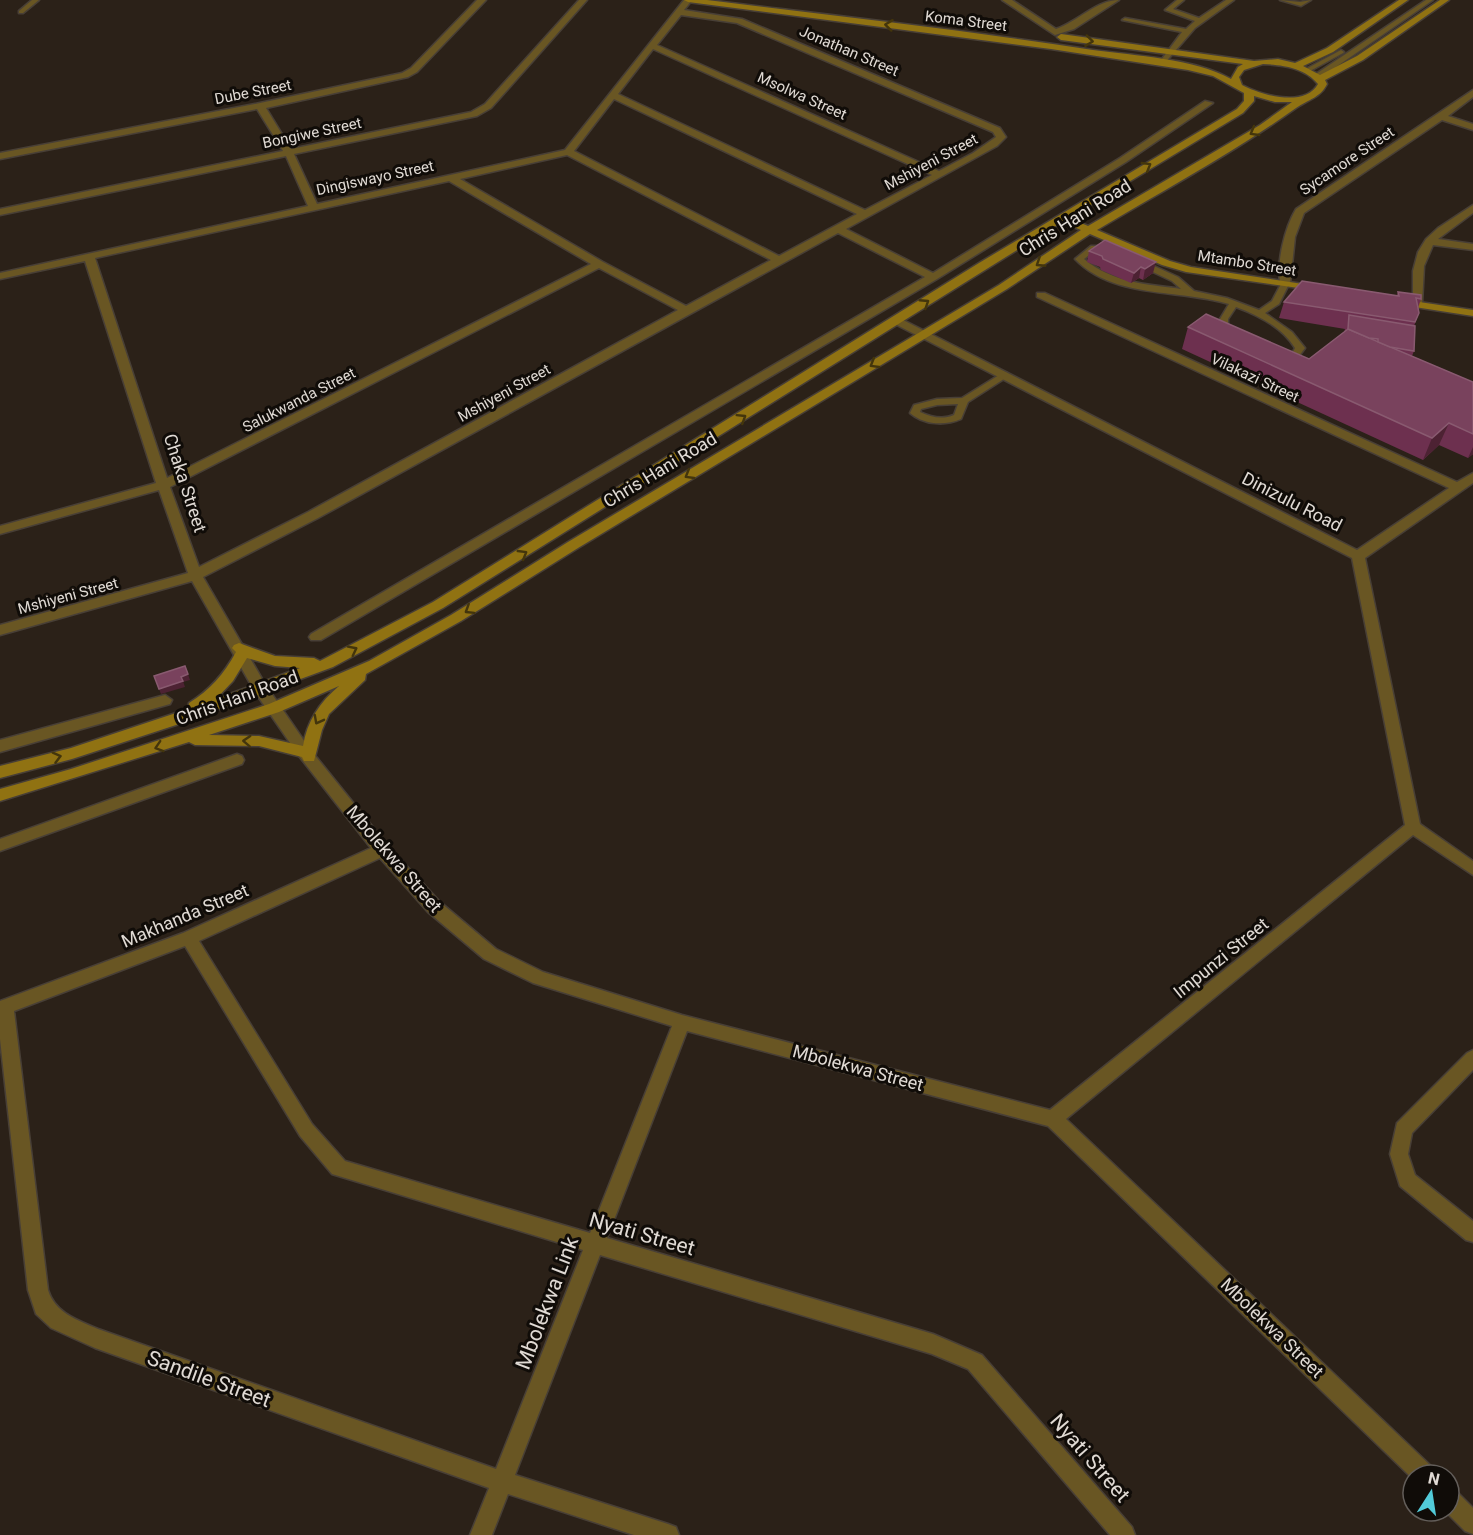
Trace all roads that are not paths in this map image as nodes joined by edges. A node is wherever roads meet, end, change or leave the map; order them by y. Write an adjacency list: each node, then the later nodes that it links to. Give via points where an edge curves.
1 (36, 0): 16 (lane)
2 (482, 0): 35 (street, Dube Street, via 405,75)
3 (583, 0): 40 (street, Bongiwe Street, via 481,111)
4 (688, 0): 17 (street); 21 (main road, Koma Street, one-way to 4)
5 (760, 0): 21 (main road, Koma Street)
6 (1006, 0): 21 (street)
7 (1115, 0): 21 (street)
8 (1181, 0): 19 (lane, via 1168,10)
9 (1232, 0): 19 (lane)
10 (1283, 0): 11 (lane, via 1301,4)
11 (1308, 0)
12 (1404, 0): 26 (main road, via 1330,50)
13 (1415, 0): 27 (lane)
14 (1430, 0): 28 (lane)
15 (1445, 0): 28 (main road)
16 (21, 12)
17 (678, 12): 22 (street); 38 (street, Jonathan Street, via 739,21 997,130)
18 (1125, 20): 20 (lane)
19 (1200, 20): 20 (lane)
20 (1185, 31): 23 (lane)
21 (1053, 38): 23 (main road, Koma Street, one-way to 23); 24 (main road, Koma Street)
22 (653, 45): 32 (street); 42 (street, Msolwa Street)
23 (1170, 51): 24 (lane); 25 (main road, Koma Street)
24 (1163, 63): 29 (main road, Koma Street, via 1216,74)
25 (1253, 63): 26 (main road, Koma Street); 29 (main road, via 1236,72)
26 (1295, 66): 27 (main road, Koma Street)
27 (1308, 70): 28 (main road, Koma Street)
28 (1320, 82): 33 (main road, Chris Hani Road, via 1318,93)
29 (1238, 84): 30 (main road, Koma Street)
30 (1249, 92): 33 (main road, via 1275,99); 48 (main road, Chris Hani Road, one-way to 30, via 1240,111 1249,101)
31 (1473, 93): 36 (street, Sycamore Street)
32 (614, 95): 39 (street); 47 (street)
33 (1303, 99): 50 (main road, Chris Hani Road, one-way to 50)
34 (1208, 104): 57 (street, Chris Hani Road)
35 (260, 106): 40 (street); 41 (street, Dube Street)
36 (1441, 117): 37 (street); 58 (street, Sycamore Street, via 1300,211 1291,229)
37 (1473, 127)
38 (1001, 137): 42 (street, Mshiyeni Street)
39 (568, 152): 43 (street, Dingiswayo Street); 54 (street)
40 (289, 153): 44 (street); 46 (street, Bongiwe Street)
41 (0, 156)
42 (939, 174): 47 (street, Mshiyeni Street)
43 (450, 177): 44 (street, Dingiswayo Street); 55 (street)
44 (314, 207): 53 (street, Dingiswayo Street)
45 (1473, 208): 51 (street)
46 (0, 212)
47 (865, 214): 49 (street, Mshiyeni Street)
48 (1061, 218): 50 (main road, Mtambo Street); 68 (main road, Chris Hani Road, one-way to 48)
49 (839, 230): 54 (street, Mshiyeni Street); 57 (street)
50 (1089, 230): 58 (main road, Mtambo Street, via 1182,268); 69 (main road, Chris Hani Road, one-way to 69)
51 (1430, 241): 52 (street); 64 (street, via 1420,262)
52 (1473, 247)
53 (89, 257): 56 (street, Dingiswayo Street); 75 (street, Chaka Street)
54 (780, 261): 65 (street, Mshiyeni Street)
55 (599, 264): 65 (street); 75 (street, Salukwanda Street)
56 (0, 276)
57 (933, 277): 81 (street, Chris Hani Road)
58 (1285, 284): 59 (main road, Mtambo Street); 66 (lane, via 1276,302)
59 (1329, 291)
60 (1191, 293): 60 (lane, via 1163,272 1106,249 1094,248 1079,259 1132,286); 63 (lane)
61 (1041, 295): 76 (street, Vilakazi Street)
62 (1384, 299): 64 (main road)
63 (1234, 303): 66 (lane); 70 (lane, via 1224,319 1224,328)
64 (1417, 304): 67 (main road)
65 (686, 310): 79 (street, Mshiyeni Street, via 313,515)
66 (1260, 313): 71 (lane, via 1291,336 1300,348 1296,354)
67 (1473, 314)
68 (897, 321): 69 (street, Dinizulu Road); 83 (main road, Chris Hani Road, one-way to 68, via 438,605)
69 (924, 334): 72 (street, Dinizulu Road); 84 (main road, Chris Hani Road, one-way to 84)
70 (1235, 338)
71 (1273, 355)
72 (1004, 375): 73 (lane); 78 (street, Dinizulu Road)
73 (964, 401)
74 (1473, 477): 76 (street)
75 (163, 485): 77 (street, Salukwanda Street); 79 (street, Chaka Street)
76 (1457, 487): 78 (street)
77 (0, 531)
78 (1358, 556): 95 (street)
79 (195, 575): 80 (street, Mshiyeni Street); 82 (street, Chaka Street)
80 (0, 630)
81 (316, 637)
82 (240, 651): 83 (main road, via 275,662); 85 (street, Chaka Street); 88 (main road, via 234,669 219,688)
83 (328, 663): 85 (main road, Chris Hani Road)
84 (374, 665): 87 (main road, Chris Hani Road); 91 (main road, one-way to 91, via 328,703 317,719)
85 (260, 688): 87 (street, Chaka Street); 88 (main road, Chris Hani Road)
86 (165, 699): 90 (street)
87 (274, 708): 89 (main road, Chris Hani Road); 91 (street, Mbolekwa Street)
88 (171, 721): 93 (main road, Chris Hani Road, one-way to 88)
89 (183, 739): 91 (main road, one-way to 89, via 259,741); 94 (main road, Chris Hani Road, one-way to 94)
90 (0, 746)
91 (307, 755): 97 (street, Mbolekwa Street)
92 (237, 760): 96 (street)
93 (0, 772)
94 (0, 795)
95 (1413, 826): 98 (street); 103 (street, Impunzi Street)
96 (0, 845)
97 (382, 850): 99 (street, Makhanda Street); 101 (street, Mbolekwa Street, via 434,907 490,954 539,978)
98 (1473, 869)
99 (189, 938): 100 (street, Makhanda Street); 105 (street, Nyati Street, via 306,1130 339,1168)
100 (2, 1007): 107 (street, Sandile Street, via 43,1307 58,1321 95,1338)
101 (682, 1022): 103 (street, Mbolekwa Street); 105 (street, Mbolekwa Link)
102 (1473, 1058): 104 (street, via 1403,1129 1399,1154 1407,1180)
103 (1053, 1119): 106 (street, Mbolekwa Street)
104 (1473, 1233)
105 (595, 1245): 107 (street, Mbolekwa Link); 112 (street, Nyati Street, via 933,1344 975,1362)
106 (1412, 1463)
107 (502, 1482): 110 (street, Mbolekwa Link); 111 (street, Sandile Street)
108 (1461, 1512): 109 (street)
109 (1473, 1523)
110 (481, 1535)
111 (668, 1535)
112 (1124, 1535)

